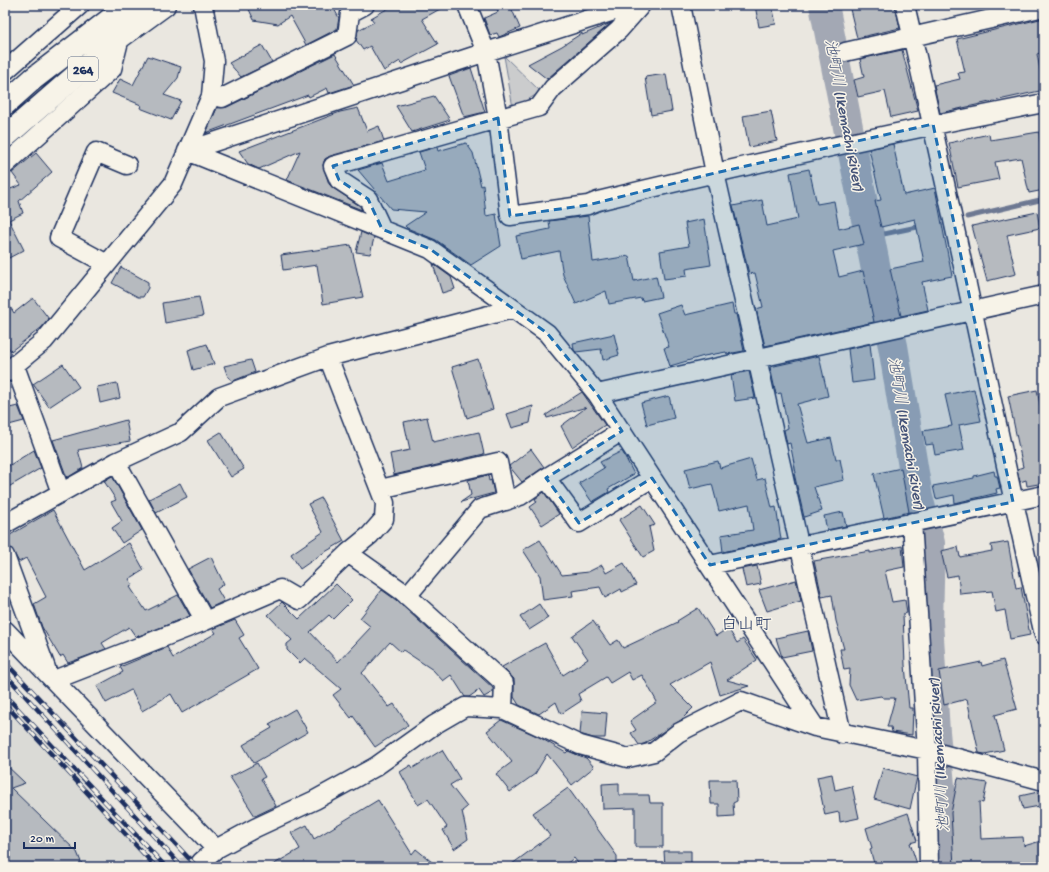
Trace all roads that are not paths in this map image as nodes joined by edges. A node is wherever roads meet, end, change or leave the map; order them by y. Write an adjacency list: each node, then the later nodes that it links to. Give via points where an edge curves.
1 (80, 5): 16 (street)
2 (129, 5): 19 (highway, 264)
3 (164, 5): 13 (highway, 264)
4 (203, 5): 17 (street, via 214,61)
5 (365, 5): 17 (street, via 350,14 347,36 222,98)
6 (467, 5): 14 (street)
7 (633, 5): 14 (street)
8 (641, 5): 20 (street, via 619,30 553,88 538,107)
9 (681, 5): 26 (street)
10 (905, 5): 12 (street)
11 (1044, 7): 12 (street)
12 (913, 37): 15 (street); 21 (street)
13 (120, 38): 22 (highway, 264); 24 (street, via 112,69)
14 (486, 52): 20 (street); 23 (street)
15 (845, 52)
16 (5, 72)
17 (211, 96): 23 (street)
18 (1044, 103): 21 (street)
19 (5, 104)
20 (498, 118): 26 (street, via 510,216 588,205); 27 (street, via 333,166 339,180 368,199)
21 (933, 124): 26 (street); 31 (street)
22 (5, 137)
23 (187, 150): 27 (street); 28 (street, via 173,184)
24 (5, 165)
25 (127, 165): 28 (street, via 96,152 59,238)
26 (715, 173): 33 (street)
27 (382, 229): 30 (street, via 430,249)
28 (107, 264): 34 (street, via 44,341)
29 (1044, 295): 31 (street)
30 (512, 309): 32 (street); 35 (street, via 547,333)
31 (973, 310): 33 (street); 44 (street)
32 (328, 357): 37 (street, via 218,397 181,432); 40 (street)
33 (756, 358): 35 (street); 47 (street)
34 (10, 369): 41 (street)
35 (597, 394): 36 (street)
36 (622, 431): 38 (street); 39 (street)
37 (116, 462): 41 (street); 52 (street)
38 (546, 478): 39 (street, via 580,523); 43 (street, via 520,496)
39 (652, 478): 50 (street)
40 (380, 489): 43 (street, via 498,462); 48 (street, via 385,503 384,519)
41 (61, 493): 46 (street)
42 (1044, 495): 44 (street)
43 (506, 501): 51 (street, via 480,510)
44 (1013, 502): 45 (street); 54 (street)
45 (912, 522): 47 (street); 59 (street)
46 (5, 524)
47 (799, 548): 50 (street); 58 (street)
48 (348, 553): 51 (street); 52 (street, via 299,600 280,590)
49 (5, 556): 55 (street)
50 (710, 565): 57 (street)
51 (407, 596): 56 (street, via 504,683)
52 (205, 621): 55 (street)
53 (5, 630): 55 (street)
54 (1044, 635)
55 (51, 677): 61 (street)
56 (503, 709): 57 (street, via 580,745 628,758 654,752 678,733 741,701); 61 (street, via 465,707 434,725 375,767)
57 (815, 727): 58 (street)
58 (842, 734): 59 (street)
59 (927, 750): 60 (street); 63 (street)
60 (1044, 781)
61 (216, 849): 62 (street)
62 (201, 862)
63 (929, 867)

